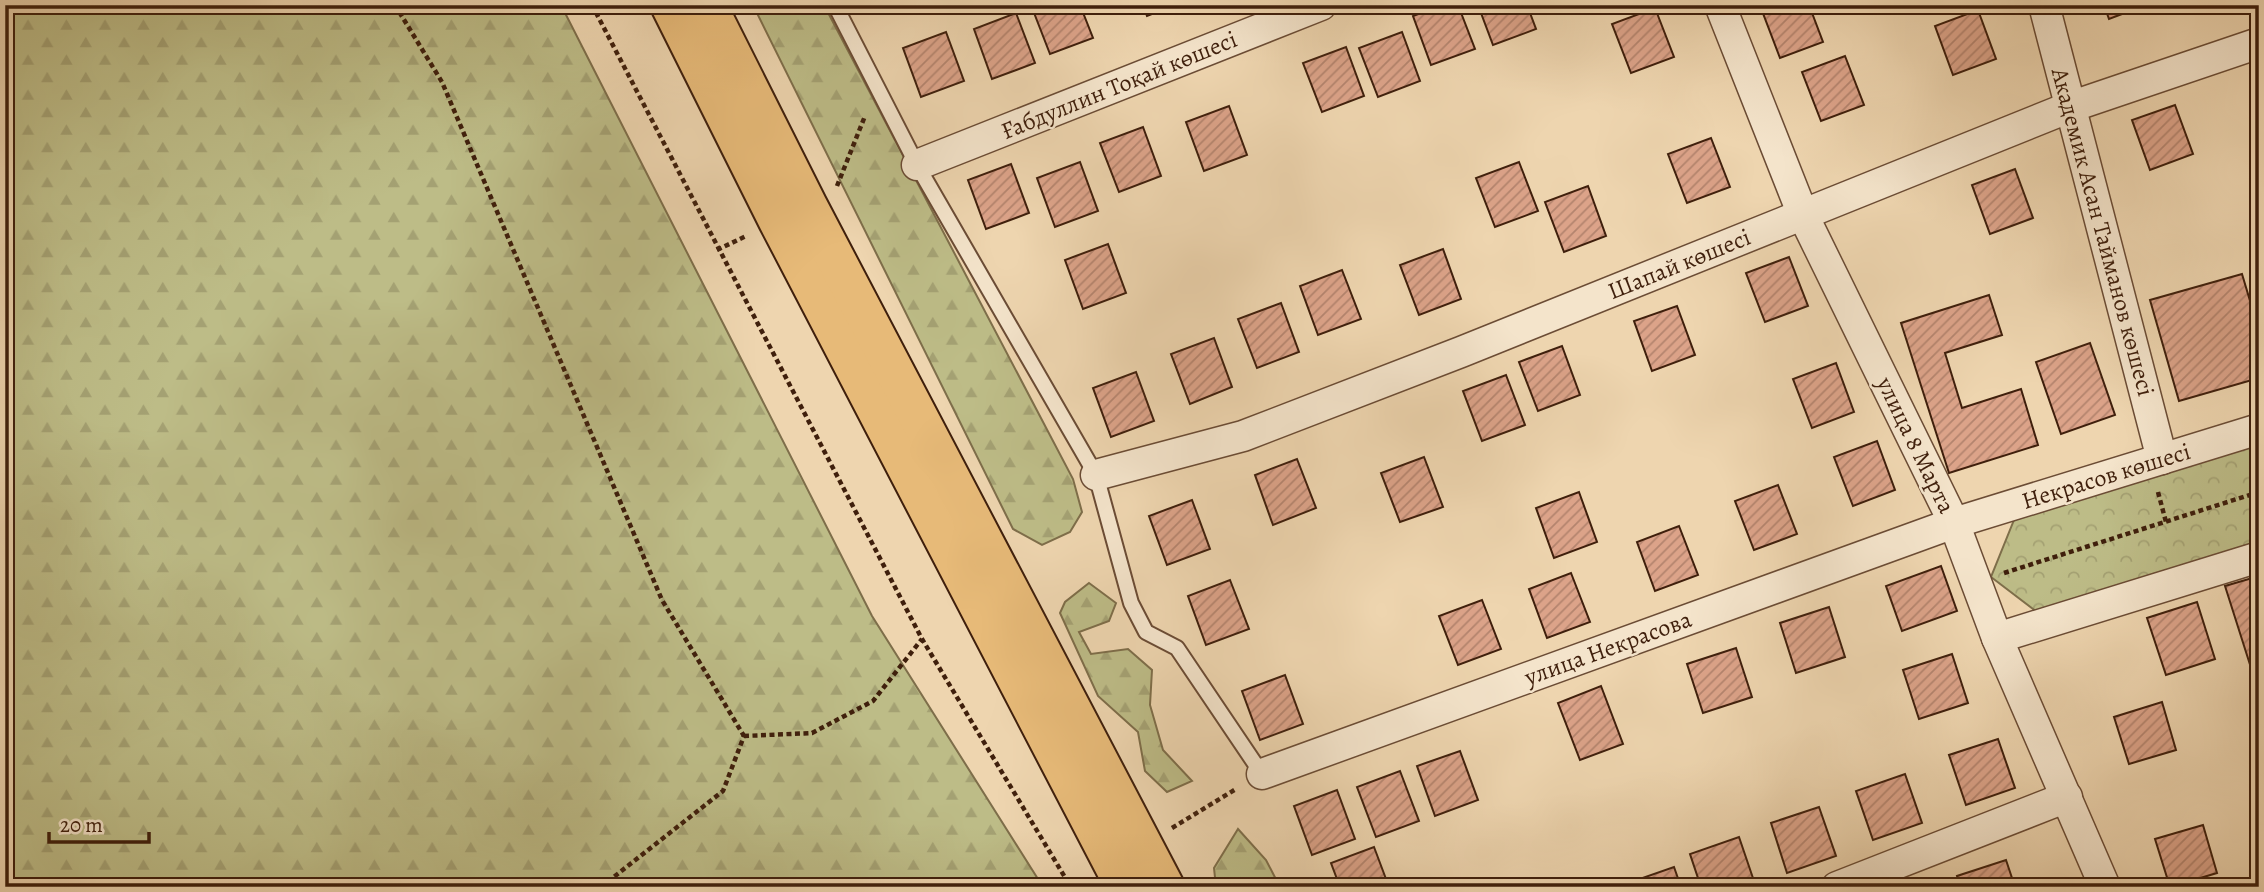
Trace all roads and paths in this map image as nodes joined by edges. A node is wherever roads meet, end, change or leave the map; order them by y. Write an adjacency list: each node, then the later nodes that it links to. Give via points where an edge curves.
1 (395, 5): 24 (path, via 442,82 662,600)
2 (592, 5): 23 (path)
3 (670, 5): 30 (main road)
4 (707, 5): 27 (main road)
5 (835, 5): 10 (lane)
6 (1321, 5): 12 (street, Ғабдуллин Тоқай көшесі)
7 (1720, 5): 14 (street, улица 8 Марта)
8 (2044, 5): 11 (street, Академик Асан Тайманов көшесі)
9 (2259, 43): 11 (street, Шапай көшесі)
10 (876, 86): 12 (lane); 13 (path)
11 (2070, 107): 14 (street, Шапай көшесі); 16 (street, Академик Асан Тайманов көшесі)
12 (917, 165): 17 (lane)
13 (834, 194)
14 (1803, 215): 17 (street, Шапай көшесі, via 1243,436); 19 (street, улица 8 Марта)
15 (2259, 429): 16 (street, Некрасов көшесі)
16 (2162, 459): 19 (street, Некрасов көшесі)
17 (1097, 475): 25 (lane, via 1131,603 1146,632 1177,648)
18 (2259, 492): 21 (path)
19 (1954, 523): 21 (street, улица 8 Марта); 25 (street, улица Некрасова)
20 (2259, 557): 22 (street)
21 (1976, 582): 22 (street, улица 8 Марта)
22 (1997, 638): 26 (street, улица 8 Марта)
23 (922, 639): 24 (path, via 873,701 813,733); 29 (path)
24 (744, 736): 28 (path, via 723,791)
25 (1262, 774): 27 (path)
26 (2067, 797): 32 (street); 33 (street, улица 8 Марта)
27 (1144, 845): 31 (main road)
28 (601, 887)
29 (1074, 887)
30 (1125, 887)
31 (1165, 887)
32 (1837, 887)
33 (2105, 887)

